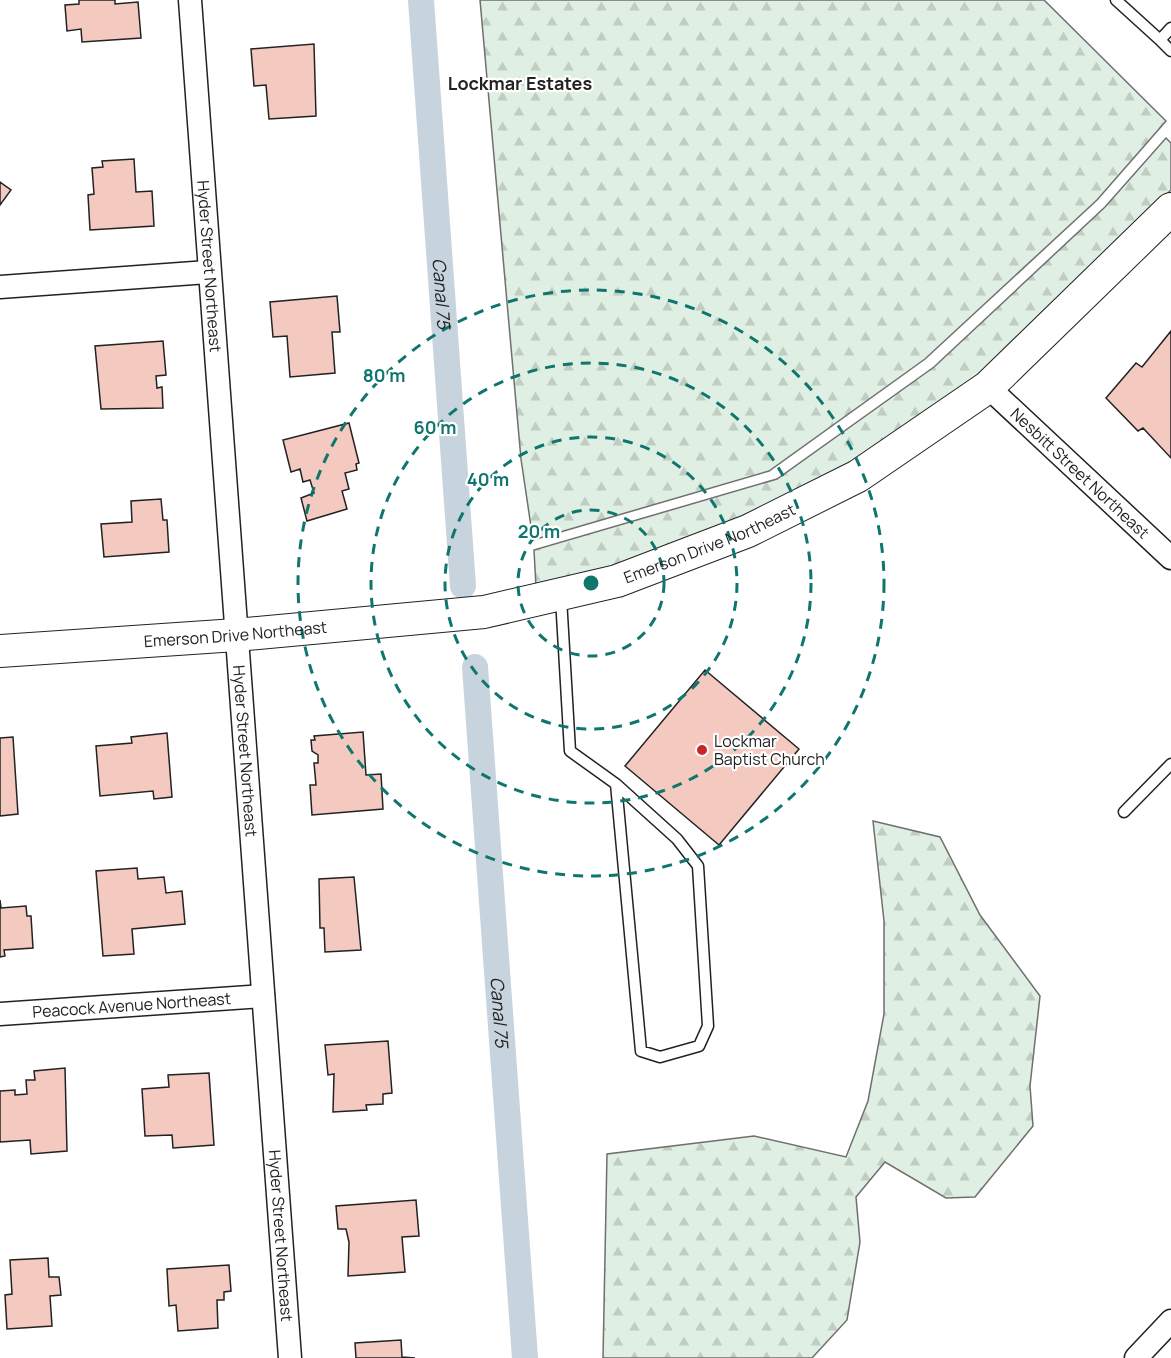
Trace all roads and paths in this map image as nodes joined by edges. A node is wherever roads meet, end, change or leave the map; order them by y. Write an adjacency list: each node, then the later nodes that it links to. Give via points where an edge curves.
1 (190, 0): 7 (street, Hyder Street Northeast)
2 (1116, 0): 4 (lane)
3 (1171, 28): 4 (lane)
4 (1160, 40): 5 (lane)
5 (1171, 51)
6 (1171, 209): 9 (street, Emerson Drive Northeast)
7 (208, 272): 8 (street); 12 (street, Hyder Street Northeast)
8 (0, 287)
9 (988, 387): 10 (street, Nesbitt Street Northeast); 11 (street, Emerson Drive Northeast, via 858,476 748,531 617,581)
10 (1171, 558)
11 (560, 594): 12 (street, Emerson Drive Northeast, via 484,612); 15 (lane, via 570,751)
12 (236, 635): 13 (street, Emerson Drive Northeast); 17 (street, Hyder Street Northeast)
13 (0, 651)
14 (1171, 764): 16 (lane)
15 (616, 784): 15 (lane, via 641,1051 660,1057 699,1046 708,1026 698,866 677,839)
16 (1124, 812)
17 (263, 996): 18 (street, Peacock Avenue Northeast); 20 (street, Hyder Street Northeast)
18 (0, 1014)
19 (1171, 1321): 21 (street)
20 (290, 1358)
21 (1136, 1358)

